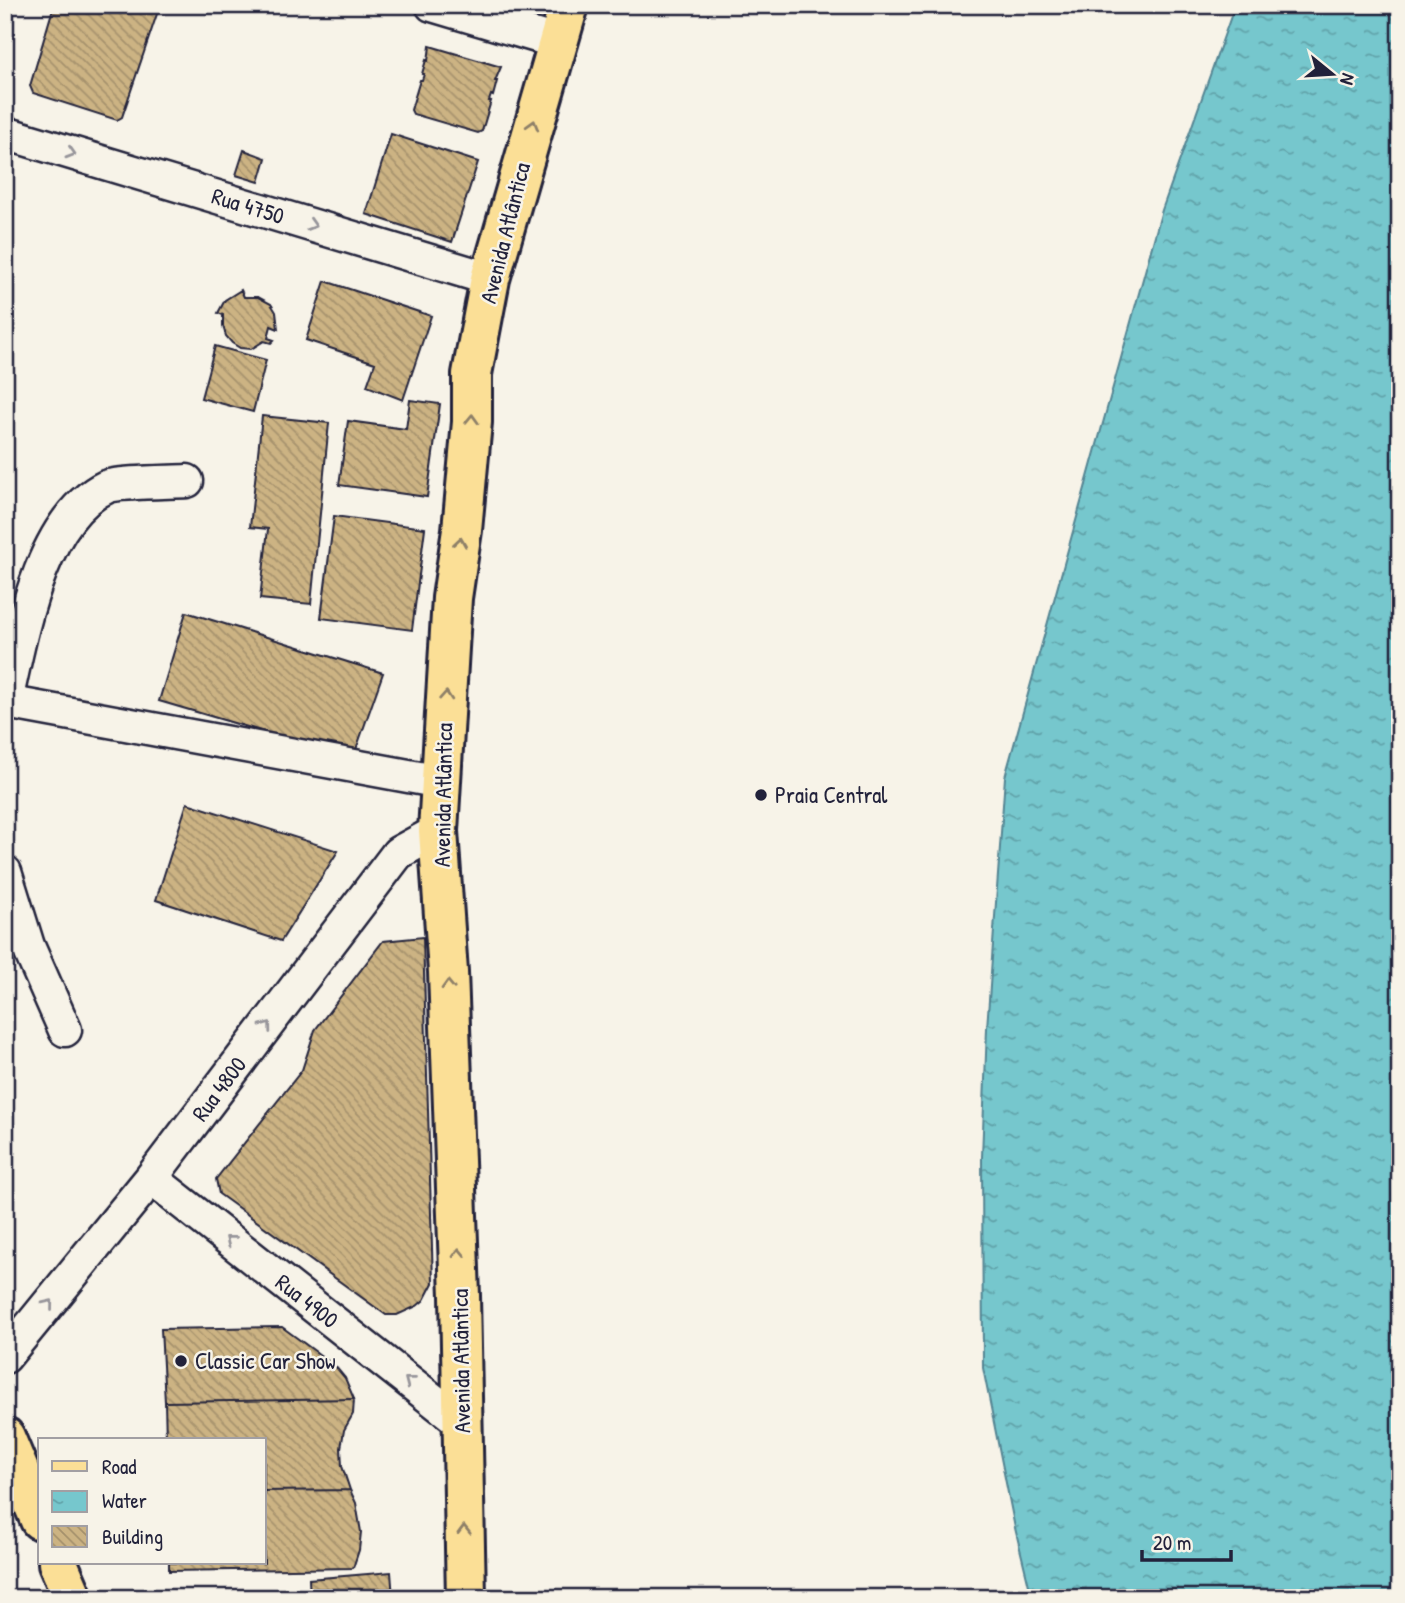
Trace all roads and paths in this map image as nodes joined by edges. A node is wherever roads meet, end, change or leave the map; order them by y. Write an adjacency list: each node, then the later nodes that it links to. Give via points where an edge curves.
1 (432, 5): 3 (street)
2 (569, 5): 3 (main road, Avenida Atlântica)
3 (557, 43): 5 (main road, Avenida Atlântica, one-way to 3)
4 (5, 133): 5 (street, Rua 4750, one-way to 5)
5 (490, 279): 8 (main road, Avenida Atlântica, one-way to 5, via 452,598 472,422 472,374)
6 (187, 481): 7 (street, via 107,486 71,513 45,559 29,605)
7 (6, 704): 8 (street)
8 (441, 782): 9 (main road, Avenida Atlântica)
9 (438, 831): 12 (street, Rua 4800, one-way to 9, via 398,853); 14 (main road, Avenida Atlântica, one-way to 9, via 448,972)
10 (5, 872): 11 (street, via 29,946)
11 (65, 1030)
12 (151, 1178): 13 (street, Rua 4800, one-way to 12); 14 (street, Rua 4900, one-way to 12)
13 (5, 1357)
14 (462, 1423): 19 (main road, Avenida Atlântica, one-way to 14)
15 (5, 1437): 16 (main road)
16 (38, 1515)
17 (58, 1564): 18 (main road)
18 (73, 1598)
19 (466, 1598)

